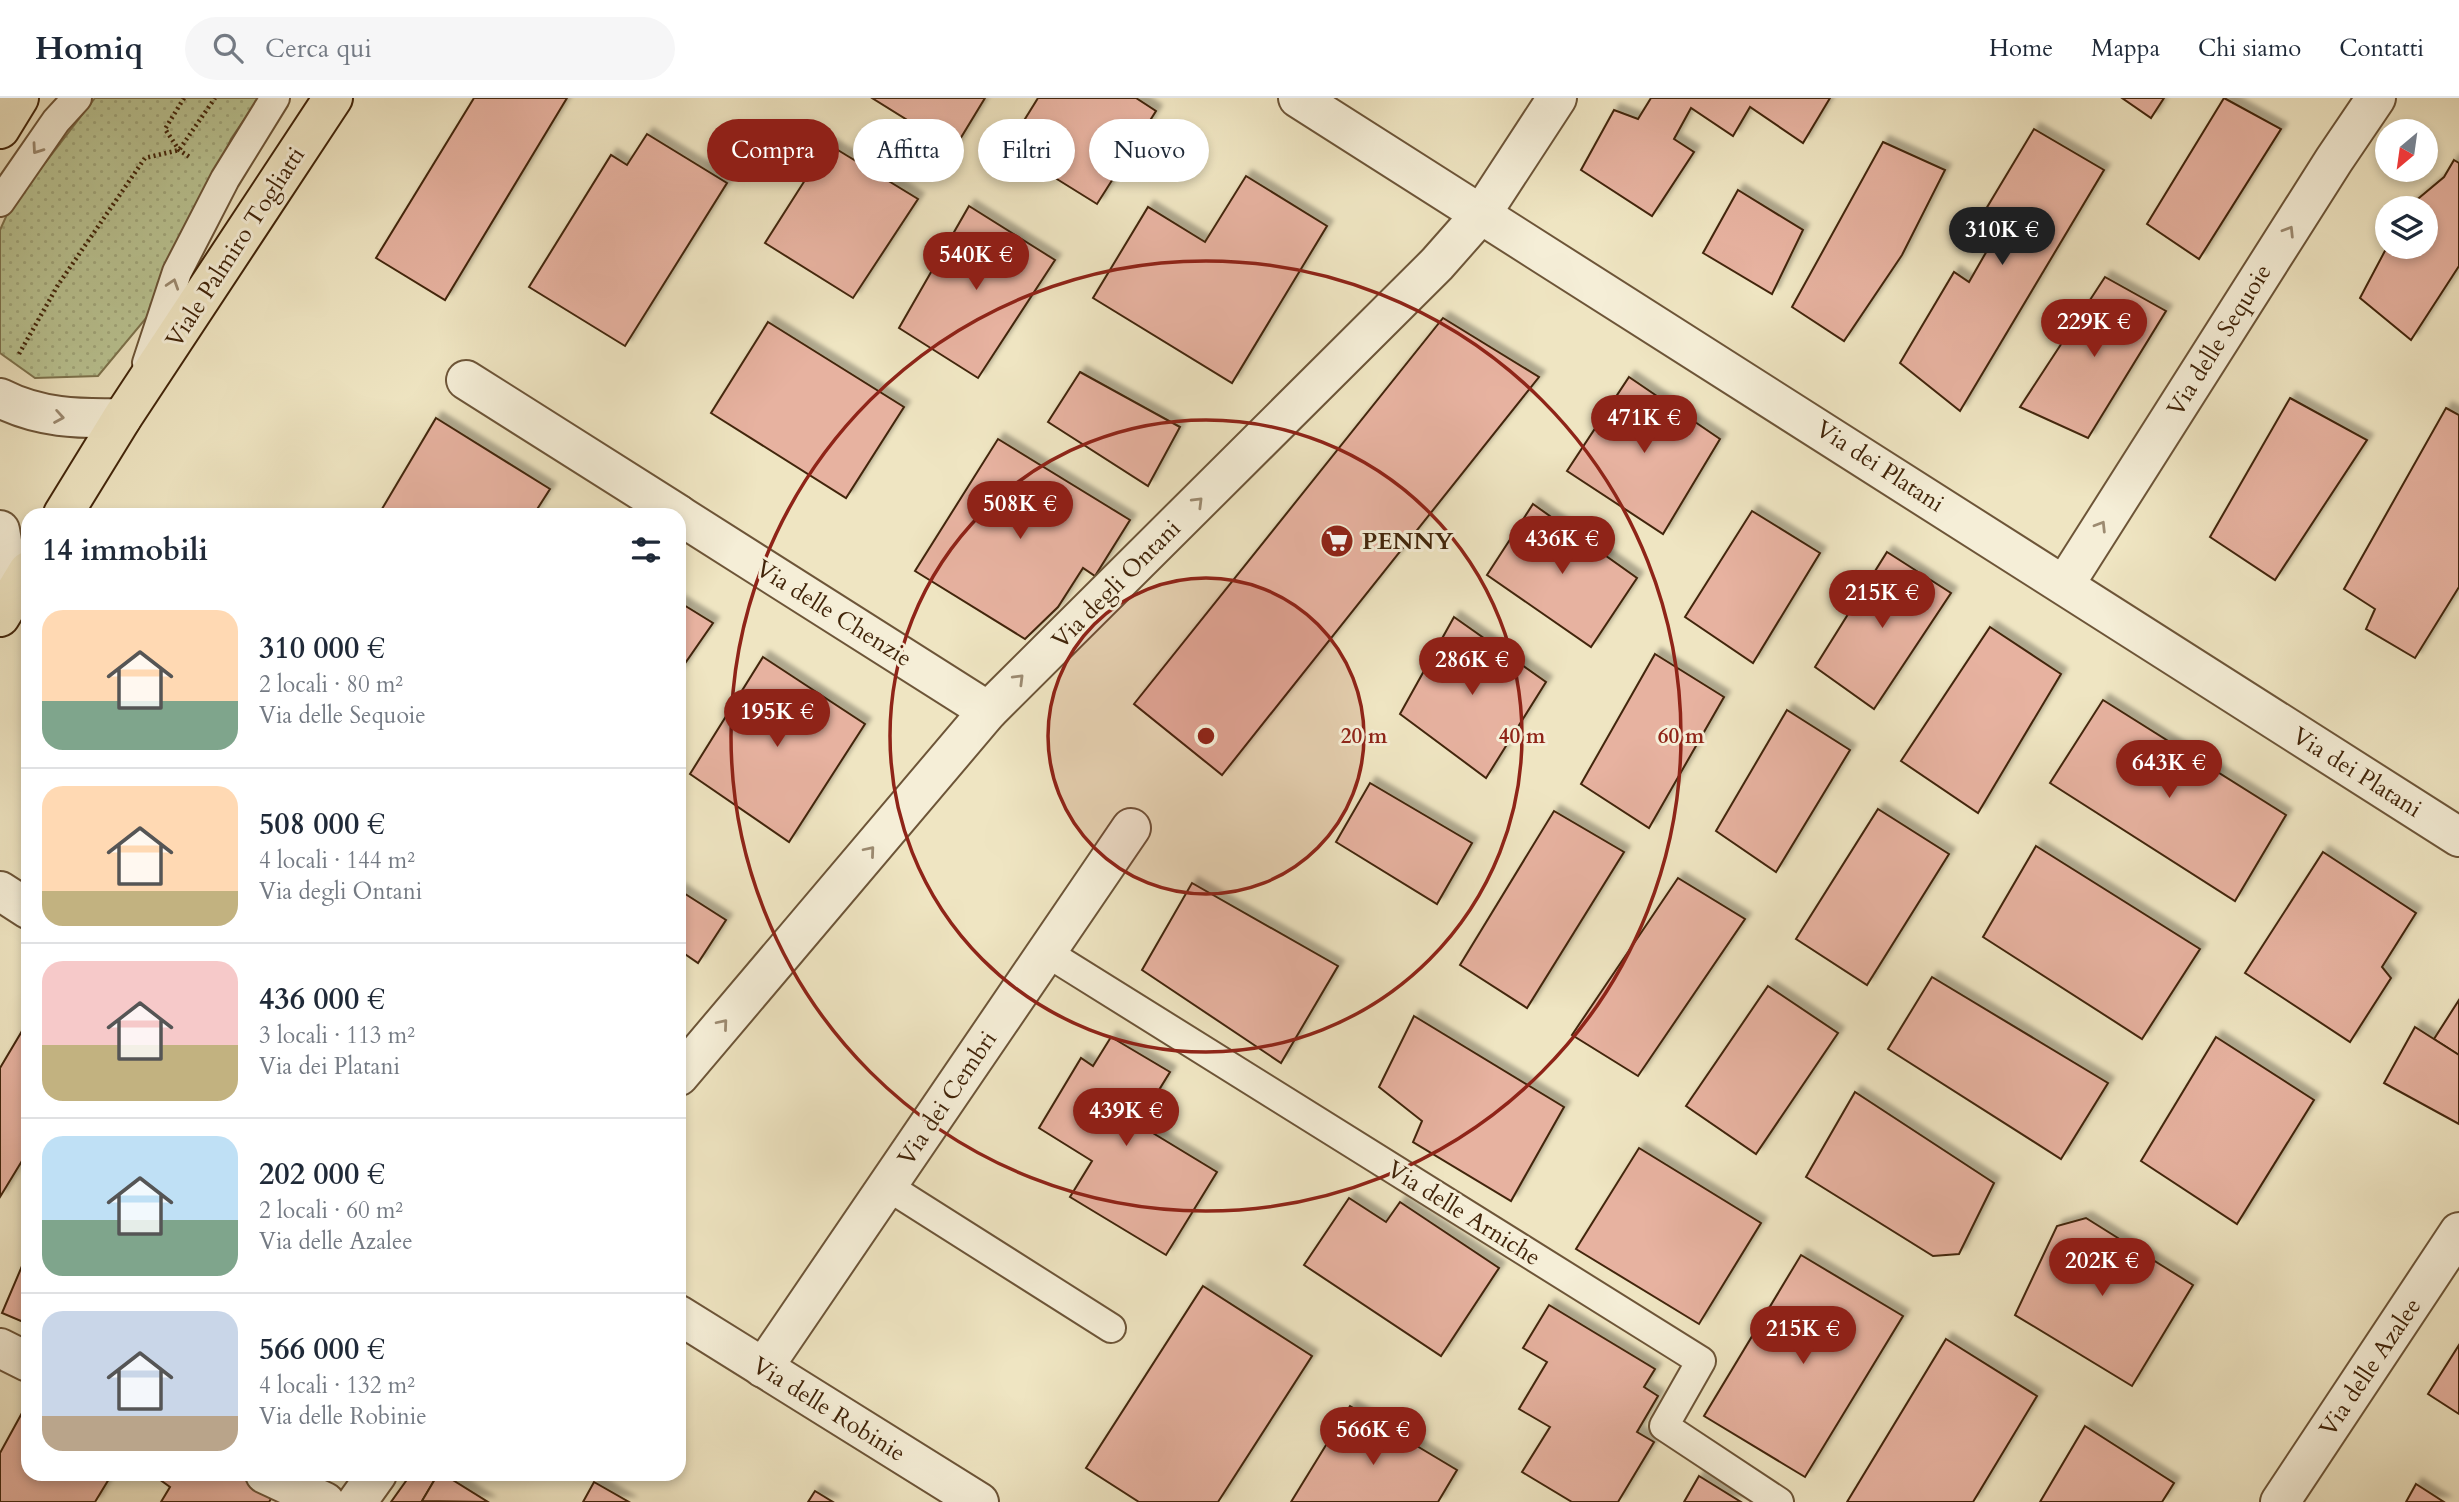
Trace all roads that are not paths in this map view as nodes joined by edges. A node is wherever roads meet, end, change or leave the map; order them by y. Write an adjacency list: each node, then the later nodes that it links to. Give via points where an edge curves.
1 (19, 98): 8 (main road)
2 (77, 98): 9 (lane, one-way to 9)
3 (275, 98): 13 (lane, Viale Palmiro Togliatti, one-way to 3, via 177,272 225,179)
4 (333, 98): 13 (main road, Viale Palmiro Togliatti)
5 (1298, 98): 10 (street, Via dei Platani)
6 (1558, 98): 10 (street, Via degli Ontani)
7 (2376, 98): 18 (street, Via delle Sequoie, one-way to 7)
8 (0, 129)
9 (0, 202)
10 (1482, 213): 18 (street, Via dei Platani); 20 (street, Via degli Ontani, one-way to 10, via 1427,274)
11 (7, 380): 13 (street, one-way to 13, via 20,408 66,419)
12 (466, 380): 15 (street, Via delle Chenzie)
13 (129, 407): 14 (main road, Viale Palmiro Togliatti)
14 (67, 508)
15 (668, 508)
16 (686, 519): 20 (street, Via delle Chenzie)
17 (0, 530): 19 (street)
18 (2065, 584): 22 (street, Via dei Platani)
19 (13, 595)
20 (988, 710): 26 (street, Via degli Ontani, one-way to 20)
21 (1131, 828): 25 (street, Via dei Cembri)
22 (2459, 837)
23 (0, 891): 24 (street)
24 (21, 904)
25 (1046, 952): 27 (street, Via dei Cembri); 39 (lane, Via delle Arniche, via 1701,1361 1664,1426)
26 (686, 1068)
27 (887, 1186): 30 (lane); 33 (street, Via dei Cembri)
28 (2459, 1232): 40 (street, Via delle Azalee)
29 (686, 1319): 33 (street, Via delle Robinie)
30 (1111, 1328)
31 (0, 1348): 32 (street)
32 (21, 1358)
33 (763, 1368): 38 (street, Via delle Robinie)
34 (280, 1481): 36 (street)
35 (372, 1481): 37 (street)
36 (325, 1502)
37 (357, 1502)
38 (979, 1502)
39 (1779, 1502)
40 (2280, 1502)

